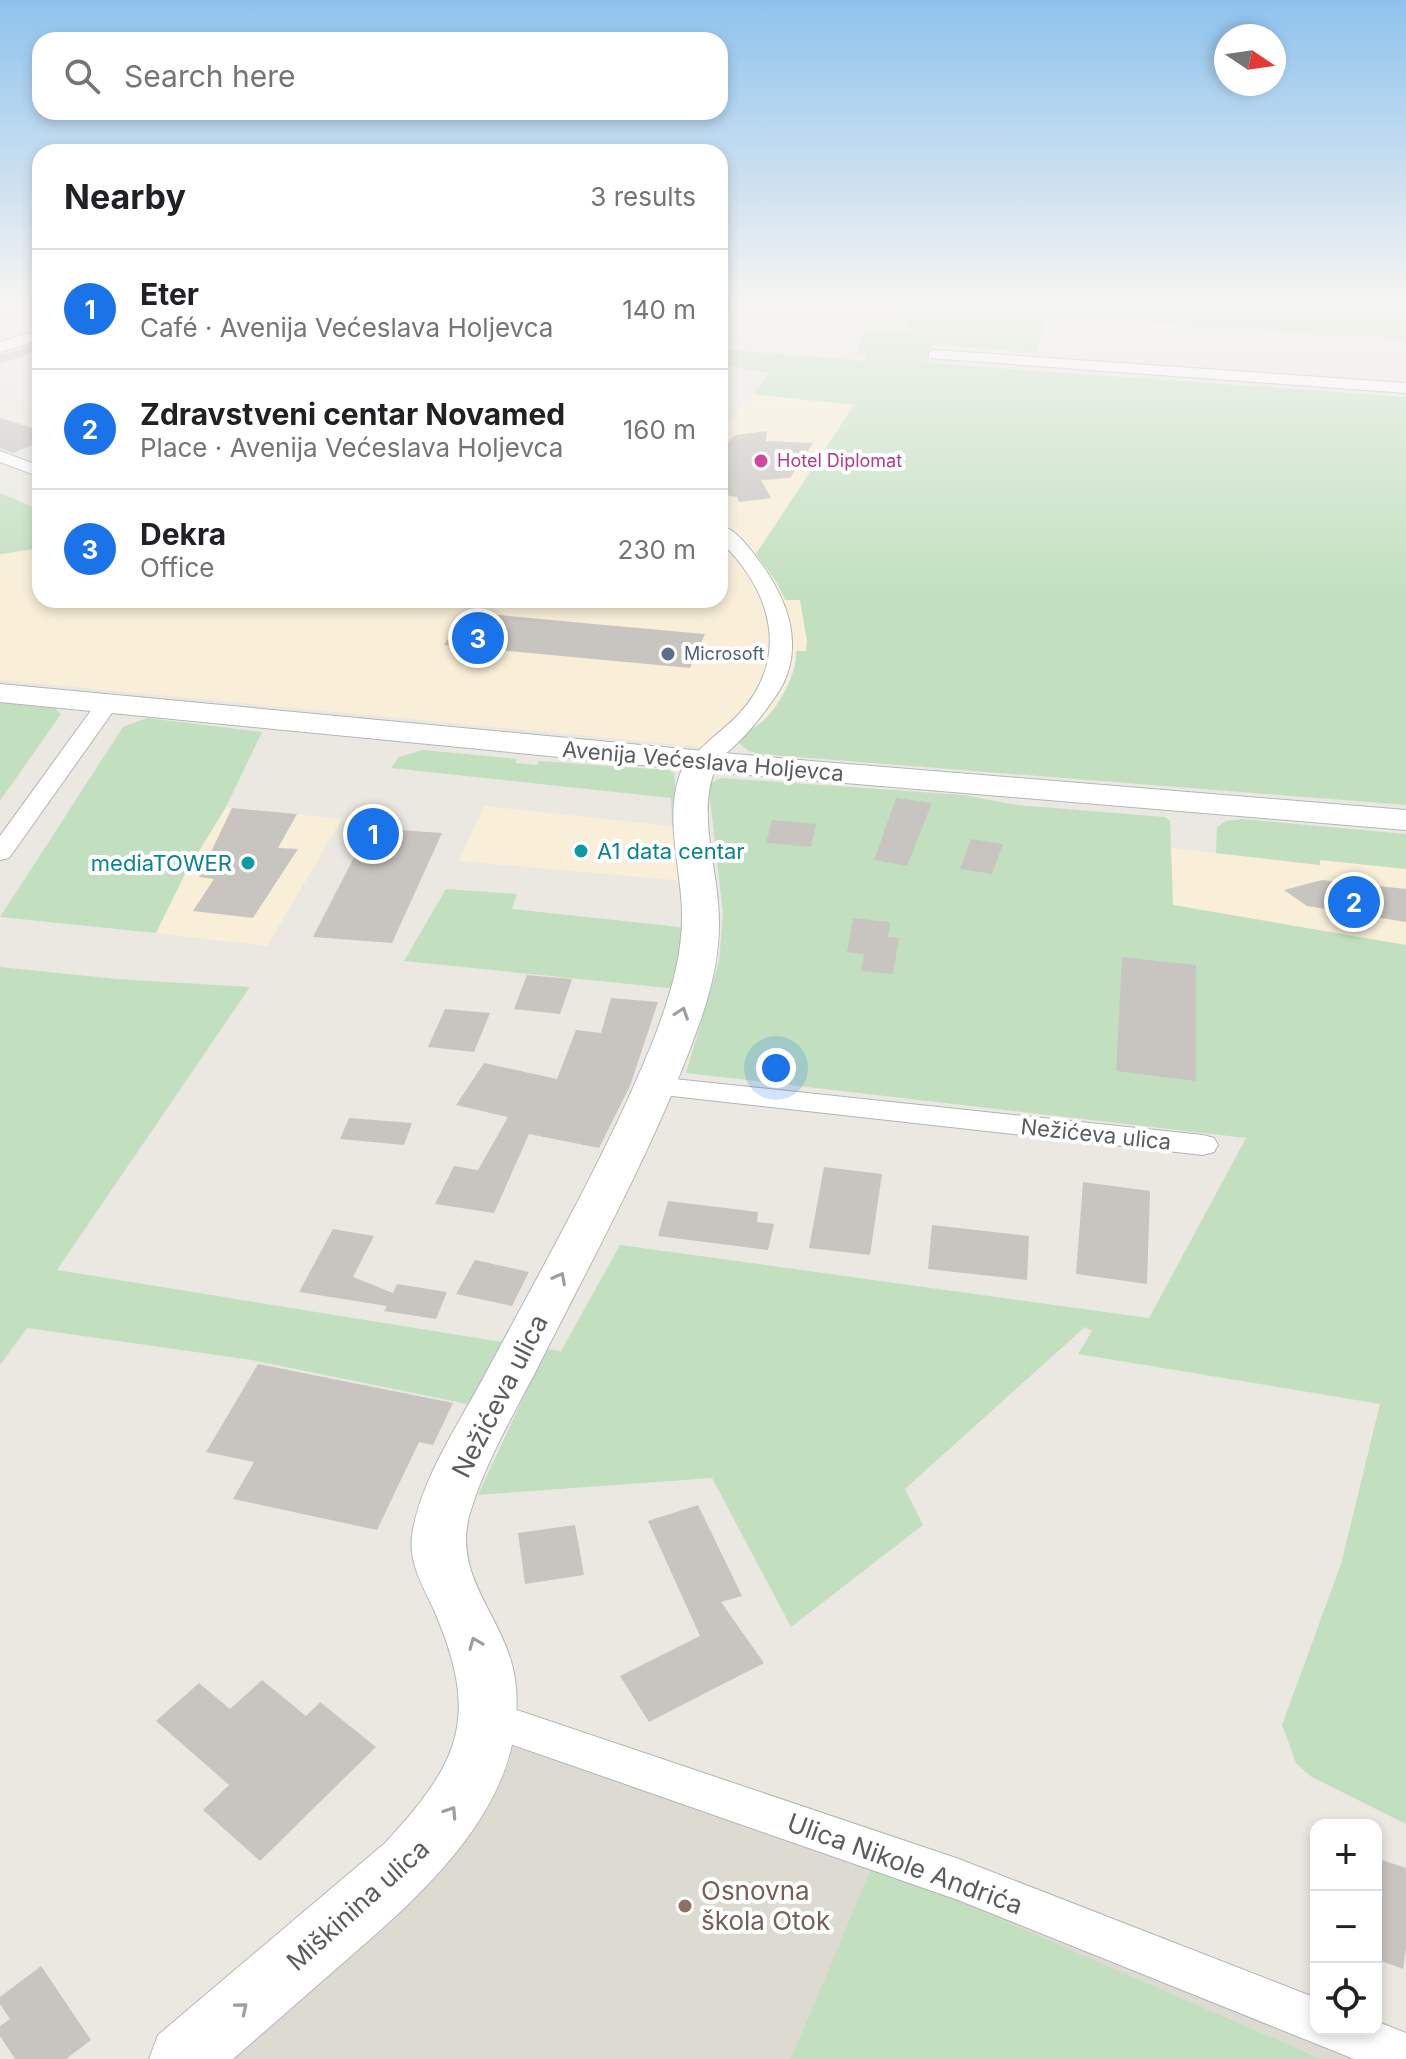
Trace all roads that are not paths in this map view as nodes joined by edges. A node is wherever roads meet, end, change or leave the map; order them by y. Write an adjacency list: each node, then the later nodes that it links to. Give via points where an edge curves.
1 (0, 456): 2 (street)
2 (32, 469)
3 (728, 540): 6 (street, via 763,577 772,598 781,645 779,667 753,709)
4 (0, 693): 5 (street, Avenija Većeslava Holjevca)
5 (108, 703): 6 (street, Avenija Većeslava Holjevca); 8 (street)
6 (702, 761): 7 (street, Avenija Većeslava Holjevca); 9 (street, Nežićeva ulica, one-way to 6, via 690,991 700,937 690,808)
7 (1406, 820)
8 (0, 853)
9 (655, 1086): 10 (street, Nežićeva ulica); 11 (street, Nežićeva ulica, one-way to 9, via 479,1650 440,1563 446,1506)
10 (1203, 1145)
11 (490, 1719): 12 (street, Ulica Nikole Andrića, via 959,1880); 15 (street, Miškinina ulica, one-way to 11, via 383,1888 431,1840 483,1750)
12 (1310, 2019)
13 (1352, 2035): 14 (street)
14 (1406, 2056)
15 (182, 2059)

